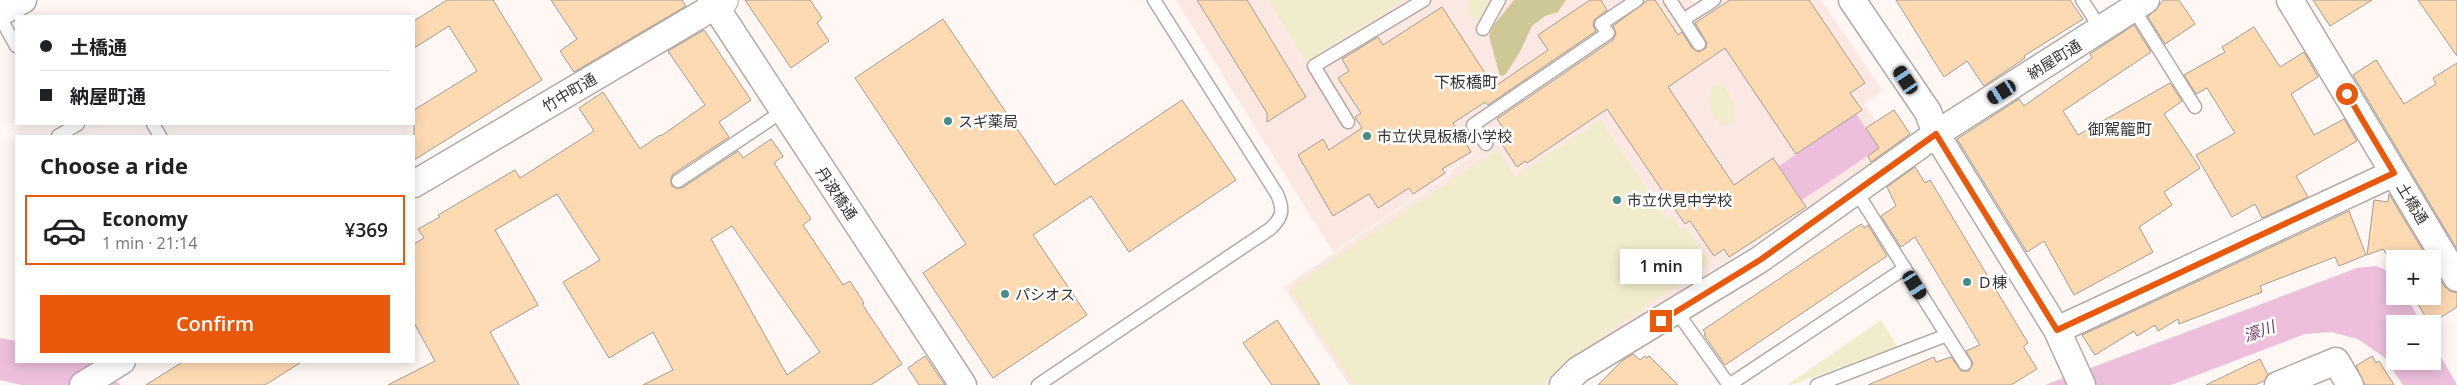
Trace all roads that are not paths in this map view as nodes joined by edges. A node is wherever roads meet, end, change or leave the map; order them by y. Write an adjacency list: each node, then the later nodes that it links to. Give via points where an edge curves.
1 (1154, 0): 39 (lane, via 1277,194 1283,207 1281,218 1270,229)
2 (1424, 0): 20 (lane, via 1314,66)
3 (1499, 0): 14 (lane)
4 (1637, 0): 24 (lane, via 1602,24 1608,33 1472,125)
5 (1670, 0): 13 (lane)
6 (1714, 0): 13 (lane)
7 (1852, 0): 23 (street, via 1928,112)
8 (2082, 0): 15 (lane)
9 (2290, 0): 25 (street, 土橋通)
10 (717, 2): 19 (street, 丹波橋通); 27 (street, 竹中町通)
11 (2140, 4): 15 (street, 納屋町通); 18 (lane)
12 (0, 17): 16 (lane)
13 (1683, 20): 17 (lane)
14 (1483, 29)
15 (2101, 29): 23 (street, 納屋町通)
16 (15, 44)
17 (1699, 44)
18 (2195, 107)
19 (783, 111): 26 (lane); 38 (street, 丹波橋通)
20 (1348, 122)
21 (76, 125): 22 (lane)
22 (62, 132)
23 (1936, 134): 28 (street, 納屋町通); 32 (street)
24 (1486, 144)
25 (2394, 173): 30 (street, 土橋通); 32 (street)
26 (678, 181)
27 (415, 183)
28 (1856, 191): 29 (lane); 31 (street, 納屋町通, via 1760,260)
29 (1905, 268): 33 (lane); 40 (lane)
30 (2457, 278)
31 (1677, 312): 36 (street, 納屋町通, via 1578,370); 40 (lane)
32 (2057, 330): 42 (street)
33 (1947, 335): 35 (lane); 41 (lane)
34 (111, 364): 37 (street)
35 (1964, 364)
36 (1572, 382)
37 (84, 385)
38 (963, 385)
39 (1038, 385)
40 (1729, 385)
41 (1817, 385)
42 (2082, 385)
43 (2278, 385): 44 (street, via 2336,361)
44 (2350, 385)

